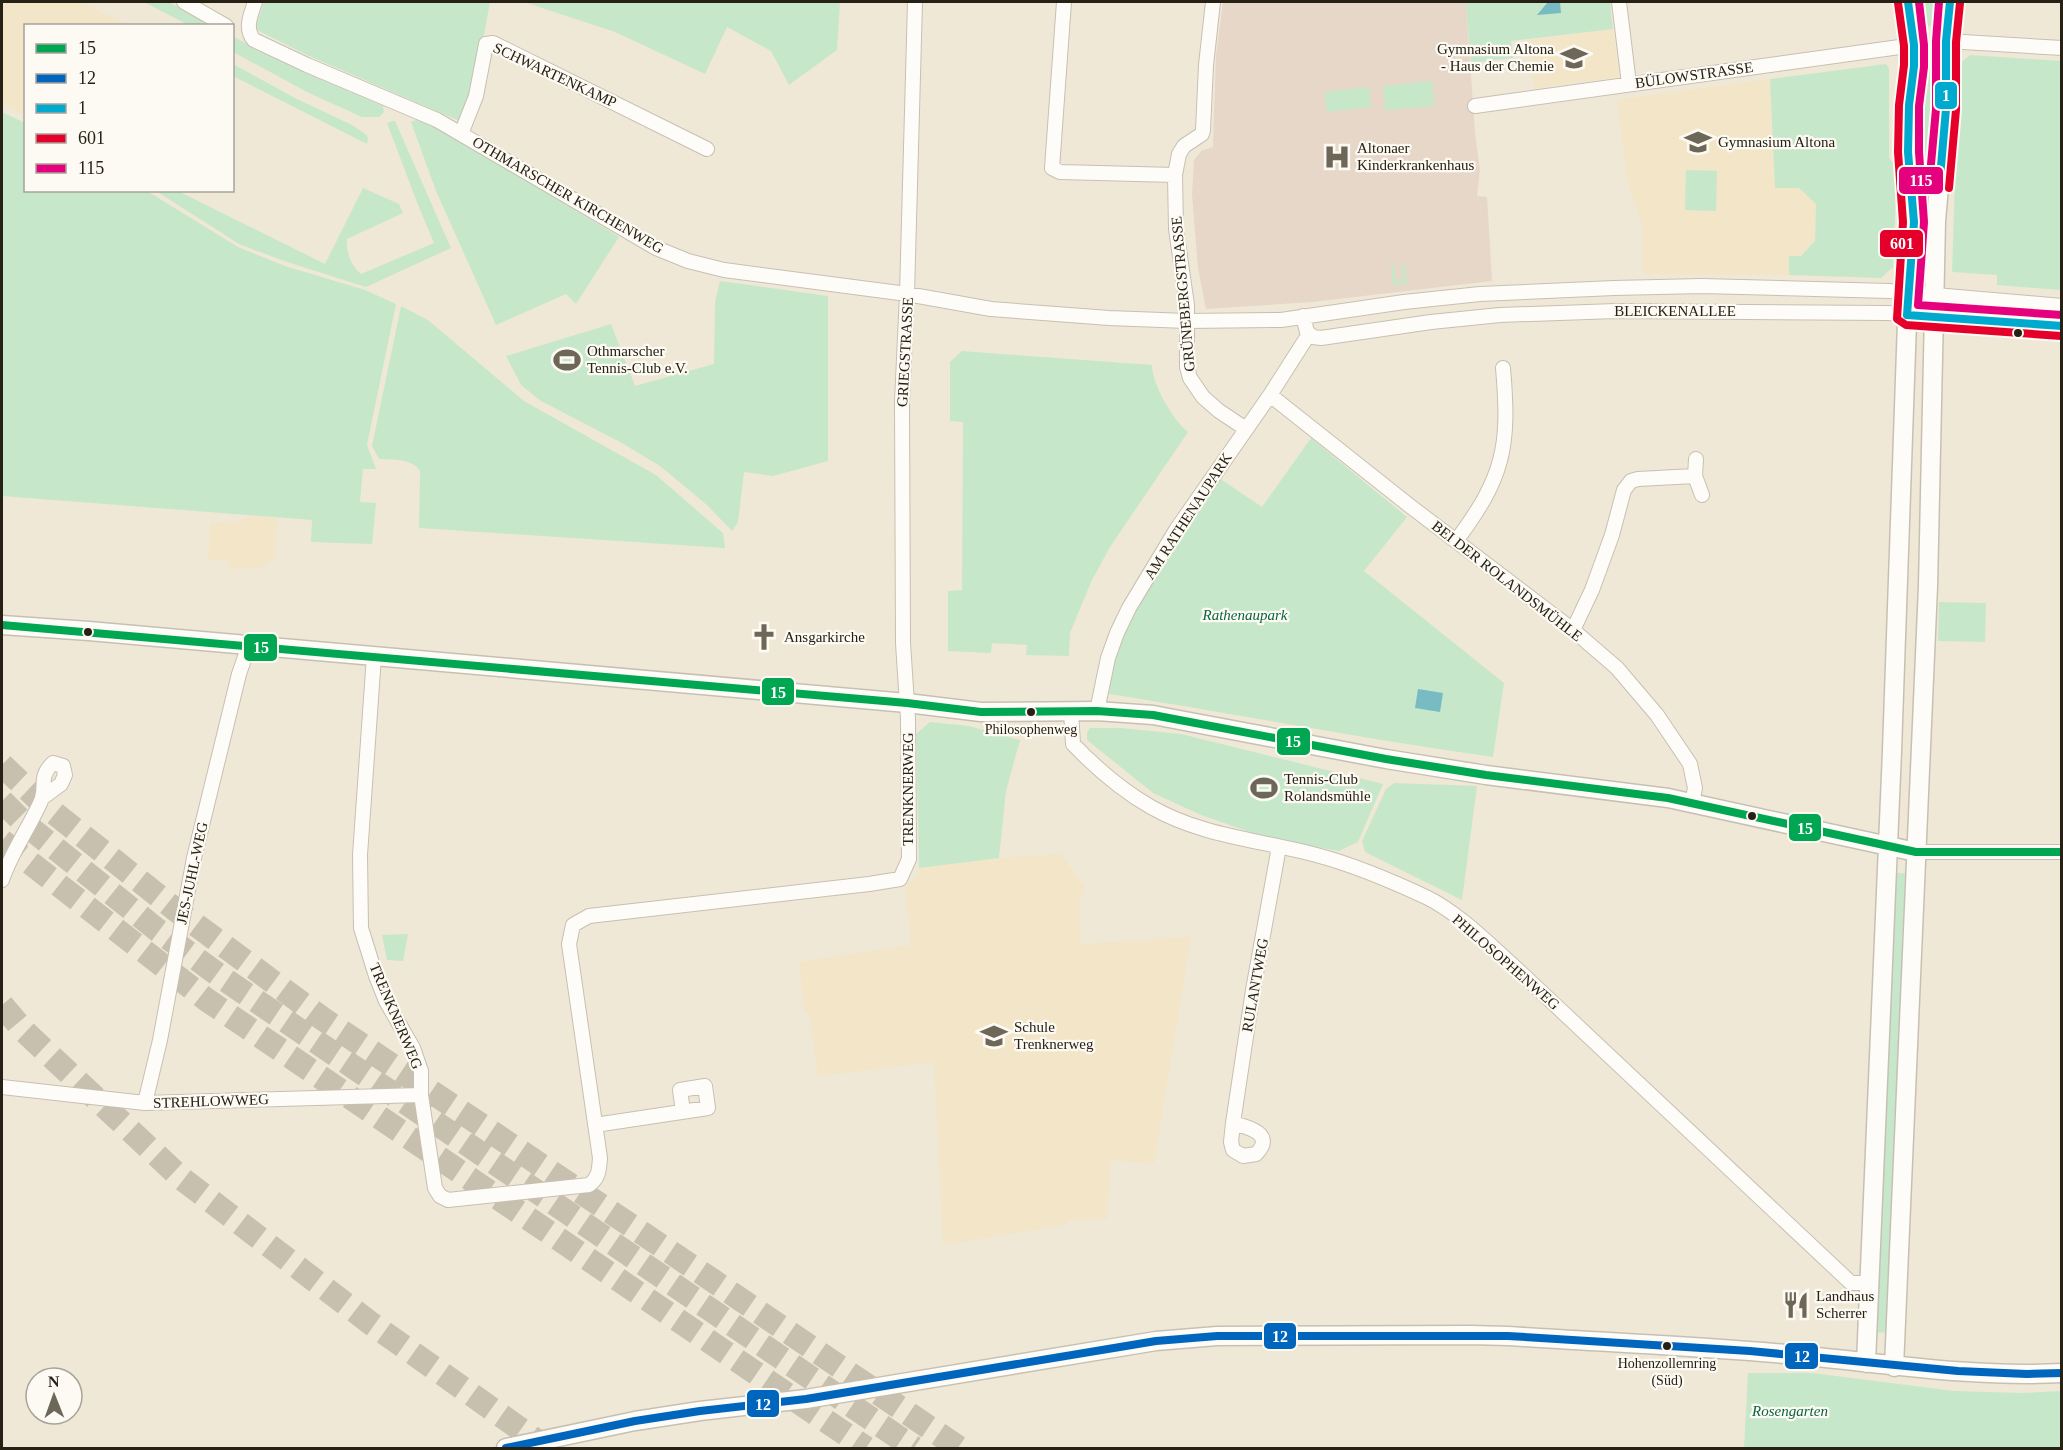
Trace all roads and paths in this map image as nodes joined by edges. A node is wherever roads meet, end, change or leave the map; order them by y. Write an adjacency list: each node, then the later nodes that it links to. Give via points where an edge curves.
1 (184, 2): 10 (street)
2 (255, 2): 9 (street)
3 (915, 2): 21 (street, GRIEGSTRASSE)
4 (1064, 2): 19 (street, via 1052,168 1060,172)
5 (1214, 2): 19 (street, GRÜNEBERGSTRASSE, via 1203,130 1184,146)
6 (1619, 2): 15 (street)
7 (1908, 2): 13 (main road)
8 (1950, 2): 12 (main road)
9 (248, 22): 11 (street); 17 (street, OTHMARSCHER KIRCHENWEG, via 254,40)
10 (222, 24)
11 (234, 28)
12 (1946, 41): 13 (main road); 14 (street); 22 (main road)
13 (1914, 45): 15 (street, BÜLOWSTRASSE); 20 (main road, via 1908,152 1914,222)
14 (2061, 48)
15 (1629, 84): 16 (street, BÜLOWSTRASSE)
16 (1474, 106)
17 (461, 134): 18 (street, SCHWARTENKAMP, via 476,96 486,44 493,43); 21 (street, OTHMARSCHER KIRCHENWEG, via 649,245 688,261 724,270)
18 (707, 149)
19 (1175, 174): 27 (street, GRÜNEBERGSTRASSE, via 1176,230)
20 (1908, 293): 22 (street, BLEICKENALLEE); 24 (main road); 25 (street, BLEICKENALLEE, via 1702,286 1614,288 1480,294)
21 (908, 294): 27 (street, OTHMARSCHER KIRCHENWEG, via 1032,313); 41 (street, GRIEGSTRASSE, via 902,402 903,643)
22 (1935, 295): 23 (street, BLEICKENALLEE); 26 (main road)
23 (2061, 306)
24 (1907, 315): 26 (street, BLEICKENALLEE); 29 (street, BLEICKENALLEE, via 1616,311 1500,315 1321,338); 46 (main road)
25 (1303, 316): 27 (street, BLEICKENALLEE, via 1281,320); 29 (street)
26 (1935, 317): 28 (street, BLEICKENALLEE); 48 (main road)
27 (1187, 321): 32 (street, GRÜNEBERGSTRASSE, via 1186,360 1190,378 1218,411)
28 (2061, 326)
29 (1309, 334): 31 (street, AM RATHENAUPARK)
30 (1503, 368): 36 (street, via 1507,428 1500,461 1491,488)
31 (1270, 395): 32 (street, AM RATHENAUPARK); 36 (street, BEI DER ROLANDSMÜHLE)
32 (1246, 429): 43 (street, AM RATHENAUPARK, via 1176,530 1130,608 1108,658)
33 (1696, 459): 34 (street)
34 (1695, 476): 35 (street); 38 (street, via 1638,479 1624,490 1604,557)
35 (1702, 495)
36 (1456, 541): 38 (street, BEI DER ROLANDSMÜHLE)
37 (2, 625): 39 (main road)
38 (1573, 630): 45 (street, BEI DER ROLANDSMÜHLE, via 1617,668 1658,715 1690,764 1695,788)
39 (249, 645): 40 (main road); 53 (street, JES-JUHL-WEG, via 194,858)
40 (374, 656): 41 (main road); 52 (street, TRENKNERWEG, via 360,855 361,927 386,1000 416,1055)
41 (907, 703): 42 (main road, via 981,712); 56 (street, TRENKNERWEG, via 909,859 900,879 589,916 573,925 569,944)
42 (1071, 711): 43 (main road); 47 (street, PHILOSOPHENWEG, via 1073,744 1101,772 1151,807 1212,833)
43 (1097, 711): 45 (main road, via 1153,715 1357,754)
44 (42, 798): 50 (street)
45 (1692, 803): 46 (main road)
46 (1887, 845): 48 (main road); 57 (main road)
47 (1279, 847): 55 (street, RULANTWEG); 57 (street, PHILOSOPHENWEG, via 1342,863 1428,898 1447,910 1519,971 1851,1283)
48 (1916, 852): 49 (street); 59 (main road)
49 (2061, 852)
50 (2, 880)
51 (2, 1087): 53 (street, STREHLOWWEG)
52 (421, 1095): 53 (street, STREHLOWWEG); 56 (street, TRENKNERWEG, via 432,1182 440,1196 448,1200 589,1185 599,1173)
53 (145, 1103)
54 (683, 1112): 56 (street)
55 (1233, 1124)
56 (595, 1125)
57 (1871, 1283): 58 (main road)
58 (1866, 1363): 59 (main road); 61 (main road, via 1745,1351 1479,1335 1192,1337 814,1398 656,1417)
59 (1894, 1367): 60 (main road, via 1981,1374)
60 (2061, 1374)
61 (506, 1449)

